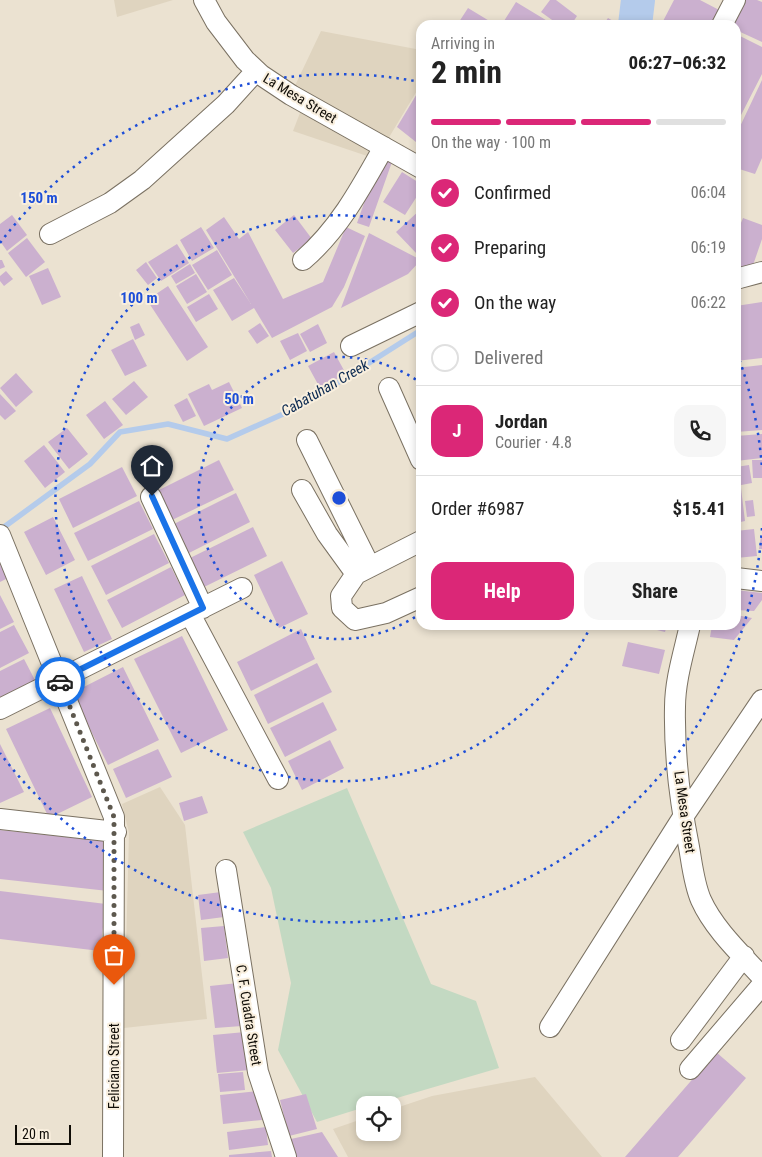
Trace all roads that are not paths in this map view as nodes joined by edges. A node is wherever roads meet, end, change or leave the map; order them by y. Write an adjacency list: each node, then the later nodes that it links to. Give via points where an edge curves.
1 (204, 0): 4 (street, La Mesa Street, via 216,22)
2 (735, 0): 3 (street)
3 (725, 20)
4 (256, 70): 5 (street, La Mesa Street, via 291,95); 7 (street, via 226,104 142,180 110,203)
5 (384, 147): 6 (street, La Mesa Street); 8 (street, via 348,209 318,247)
6 (416, 165)
7 (50, 234)
8 (303, 260)
9 (762, 272): 10 (street)
10 (741, 278)
11 (416, 314): 12 (street)
12 (351, 346)
13 (389, 388): 15 (street)
14 (307, 440): 20 (street)
15 (416, 449)
16 (302, 490): 20 (street, via 327,534)
17 (152, 496): 25 (street)
18 (2, 540): 27 (street, Feliciano Street)
19 (416, 544): 20 (street)
20 (363, 571): 24 (street, via 341,596 342,608 356,620 386,613)
21 (741, 579): 22 (street)
22 (762, 581)
23 (242, 588): 25 (street)
24 (416, 599)
25 (196, 611): 27 (street); 30 (street)
26 (689, 630): 31 (street, La Mesa Street, via 675,706 676,755)
27 (59, 680): 29 (street); 33 (street, Feliciano Street, via 114,817)
28 (762, 700): 31 (street)
29 (0, 709)
30 (278, 779)
31 (683, 817): 35 (street, La Mesa Street, via 700,899 716,926); 36 (street)
32 (0, 819): 33 (street)
33 (116, 832): 39 (street, Feliciano Street)
34 (226, 870): 40 (street, C. F. Cuadra Street, via 258,1072)
35 (757, 969): 37 (street); 38 (street)
36 (550, 1027)
37 (681, 1040)
38 (690, 1069)
39 (113, 1157)
40 (286, 1157)

